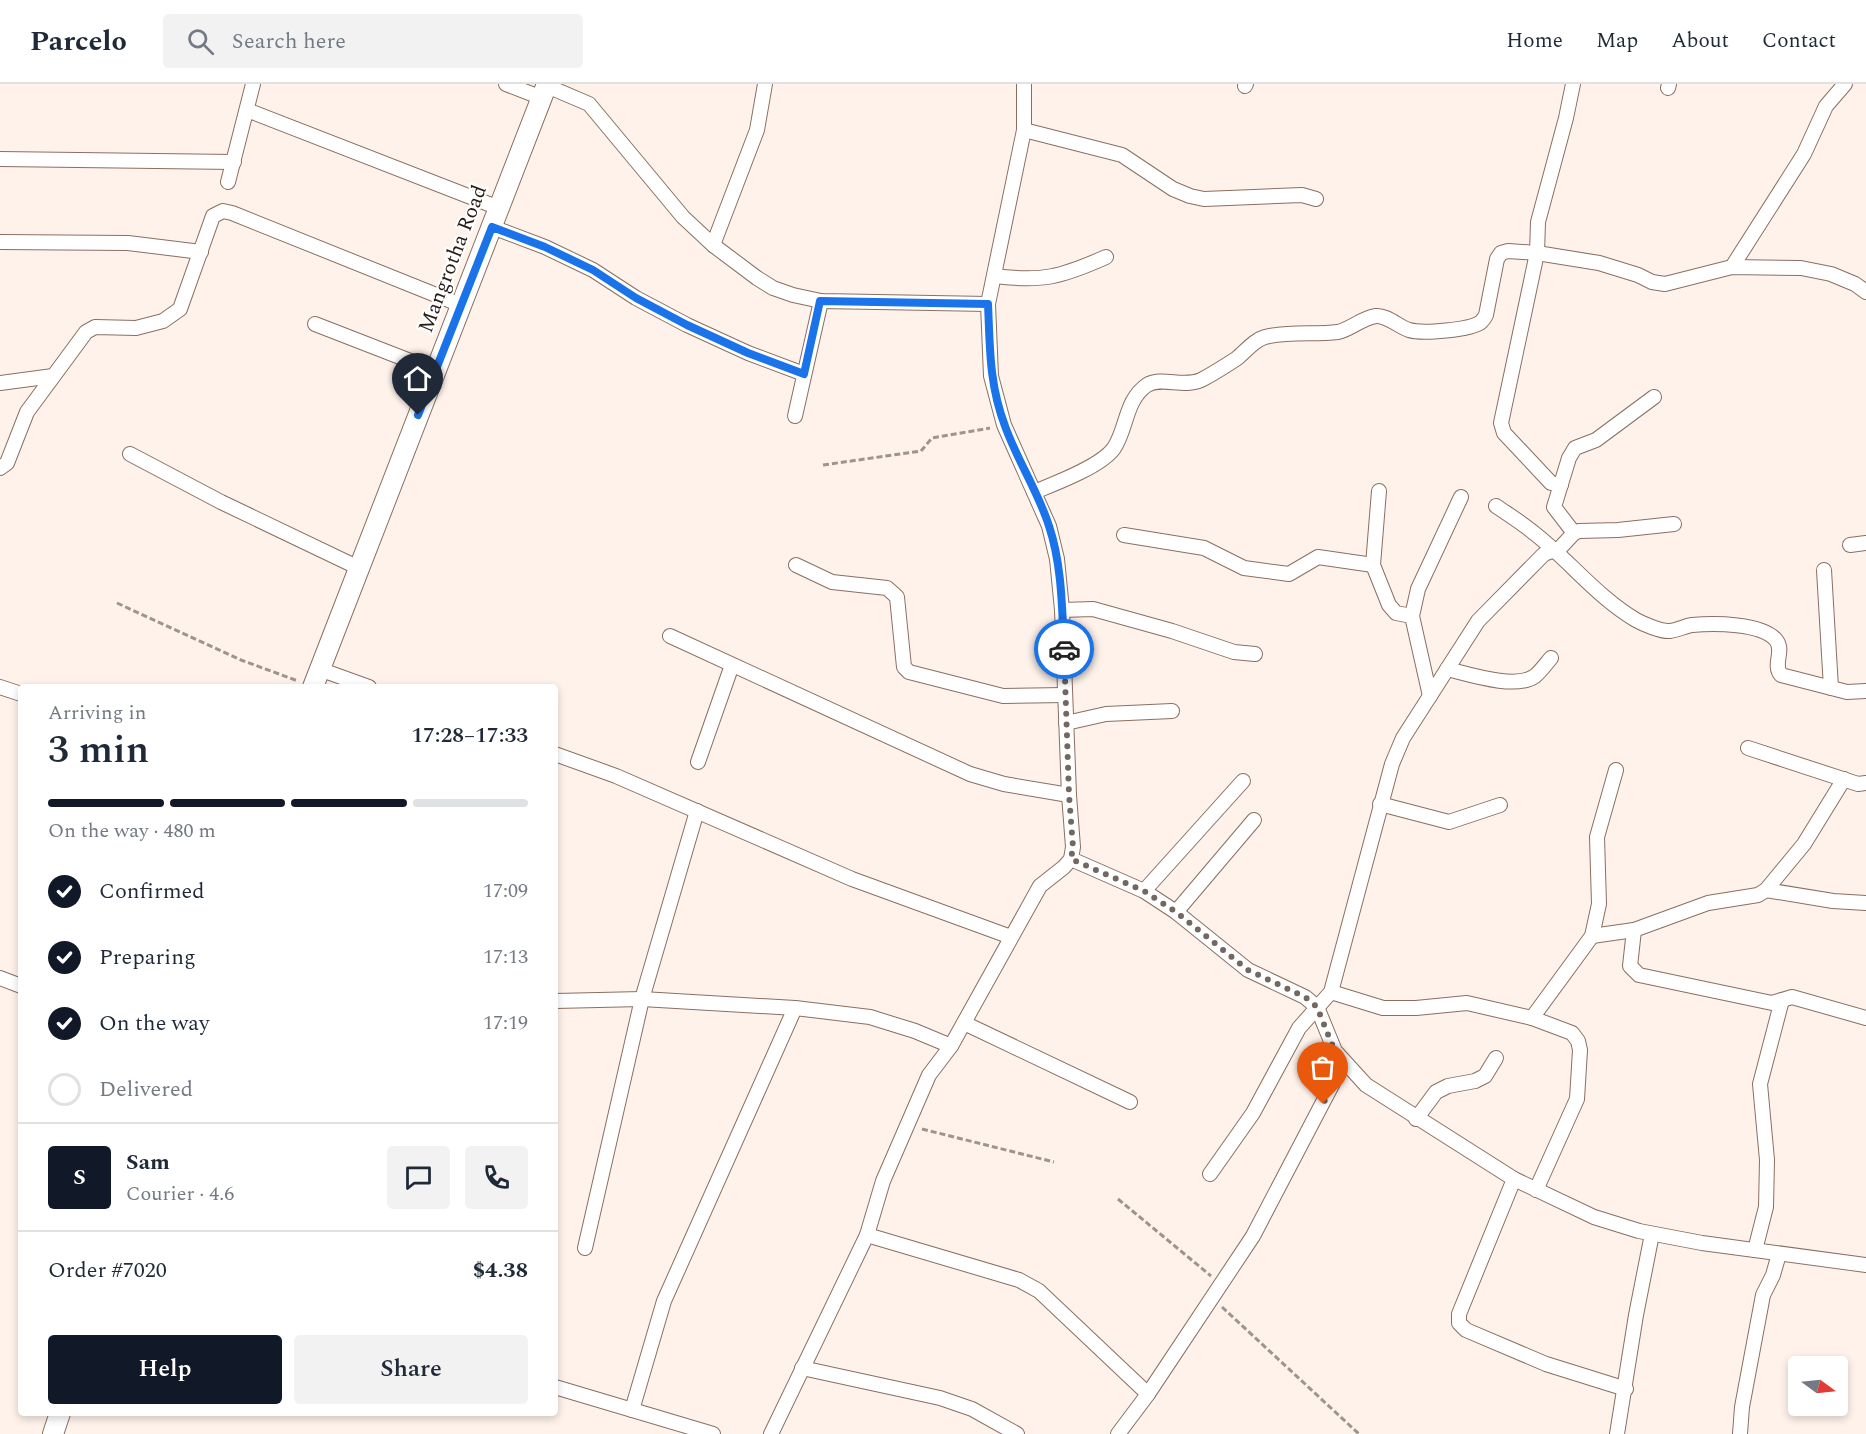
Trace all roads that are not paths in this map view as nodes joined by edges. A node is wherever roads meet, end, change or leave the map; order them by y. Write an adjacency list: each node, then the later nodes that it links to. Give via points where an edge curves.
1 (253, 84): 8 (street)
2 (506, 84): 7 (street)
3 (765, 84): 17 (street, via 757,130)
4 (1024, 84): 9 (street)
5 (1573, 84): 19 (street, via 1538,222)
6 (1845, 84): 21 (street, via 1826,106 1804,154)
7 (545, 89): 14 (main road, Mangrotha Road); 17 (street, via 589,104 666,198)
8 (247, 110): 11 (street); 14 (street)
9 (1024, 130): 13 (street, via 1122,155 1190,196 1204,199 1302,195); 22 (street)
10 (0, 159): 11 (street)
11 (234, 162): 12 (street)
12 (228, 182)
13 (1316, 199)
14 (499, 208): 15 (main road, Mangrotha Road)
15 (492, 227): 26 (main road, Mangrotha Road); 29 (street, via 593,270 687,325)
16 (0, 242): 18 (street, via 128,243)
17 (712, 245): 24 (street, via 774,288)
18 (201, 252): 26 (street, via 213,216 223,211); 30 (street, via 180,309 163,321 136,328 95,327 86,332)
19 (1537, 253): 21 (street, via 1599,263 1665,284); 36 (street, via 1501,423 1504,433 1551,483); 38 (street, via 1508,250 1501,254 1486,315 1475,325 1434,332 1410,331 1379,316 1340,332 1262,338 1198,381 1156,381 1147,385 1136,396 1109,455)
20 (1106, 257): 22 (street, via 1047,278)
21 (1732, 267): 23 (street, via 1801,268 1831,274)
22 (994, 276): 25 (street)
23 (1866, 292)
24 (820, 301): 25 (street); 29 (street)
25 (988, 304): 38 (street, via 991,376 1004,425)
26 (461, 305): 28 (main road, Mangrotha Road)
27 (315, 324): 28 (street)
28 (436, 372): 49 (main road, Mangrotha Road)
29 (804, 374): 33 (street)
30 (53, 376): 31 (street); 35 (street, via 27,412 8,463)
31 (0, 383)
32 (1654, 397): 36 (street, via 1596,440 1575,448)
33 (795, 416)
34 (130, 454): 49 (street)
35 (0, 468)
36 (1561, 485): 42 (street, via 1554,507)
37 (1379, 491): 48 (street)
38 (1034, 492): 51 (street, via 1049,526 1057,559)
39 (1461, 497): 52 (street, via 1418,589)
40 (1496, 506): 46 (street)
41 (1674, 524): 42 (street)
42 (1574, 533): 46 (street)
43 (1124, 535): 48 (street, via 1204,548 1244,568 1289,574 1318,557)
44 (1866, 543): 45 (street)
45 (1850, 545)
46 (1553, 551): 57 (street, via 1544,554 1478,621); 61 (street, via 1636,620 1669,632 1690,625 1734,623 1755,629 1778,643 1777,666 1781,675)
47 (796, 565): 64 (street, via 832,582 892,591 897,597 904,667 909,672 1003,696)
48 (1373, 566): 52 (street, via 1389,606 1396,613)
49 (359, 568): 58 (main road, Mangrotha Road)
50 (1824, 570): 61 (street)
51 (1062, 610): 54 (street, via 1093,609 1234,652); 64 (street)
52 (1412, 616): 65 (street)
53 (670, 636): 56 (street)
54 (1255, 654)
55 (1551, 658): 57 (street, via 1534,677 1522,681 1490,679)
56 (732, 665): 70 (street); 75 (street, via 970,774)
57 (1447, 669): 65 (street)
58 (315, 681): 59 (street)
59 (342, 684)
60 (0, 687): 63 (street)
61 (1831, 688): 62 (street)
62 (1866, 691)
63 (18, 693)
64 (1065, 695): 67 (street)
65 (1430, 696): 76 (street, via 1403,738)
66 (1172, 711): 67 (street, via 1106,714)
67 (1066, 723): 75 (street)
68 (1748, 748): 72 (street)
69 (558, 755): 78 (street)
70 (698, 762)
71 (1616, 770): 86 (street, via 1597,837 1599,904)
72 (1844, 779): 74 (street); 81 (street, via 1804,844)
73 (1244, 781): 82 (street)
74 (1866, 783)
75 (1069, 795): 80 (street)
76 (1380, 804): 77 (street, via 1449,822); 90 (street)
77 (1500, 805)
78 (697, 811): 87 (street, via 852,879); 91 (street)
79 (1254, 820): 84 (street)
80 (1071, 859): 82 (street); 87 (street, via 1040,886)
81 (1766, 890): 83 (street); 85 (street, via 1758,895 1708,903)
82 (1144, 891): 84 (street)
83 (1866, 903)
84 (1176, 912): 94 (street, via 1248,970 1305,997)
85 (1634, 930): 86 (street); 92 (street, via 1630,966 1639,975 1772,1003)
86 (1592, 936): 96 (street)
87 (1011, 937): 98 (street)
88 (0, 978): 89 (street)
89 (18, 985)
90 (1331, 992): 94 (street); 96 (street, via 1383,1008 1467,1003)
91 (642, 999): 93 (street); 95 (street); 109 (street)
92 (1782, 1000): 97 (street, via 1792,997); 110 (street, via 1760,1084 1767,1160 1766,1207)
93 (558, 1001)
94 (1317, 1007): 101 (street, via 1335,1052); 104 (street, via 1299,1028 1253,1113)
95 (795, 1008): 99 (street, via 870,1017); 117 (street, via 664,1301)
96 (1532, 1018): 106 (street, via 1572,1033 1580,1050 1577,1099)
97 (1866, 1018)
98 (964, 1023): 99 (street); 102 (street)
99 (951, 1046): 108 (street, via 929,1075 884,1181)
100 (1496, 1058): 103 (street, via 1485,1076 1436,1092)
101 (1344, 1062): 103 (street, via 1366,1085); 116 (street, via 1269,1209)
102 (1130, 1102)
103 (1416, 1119): 105 (street)
104 (1210, 1174)
105 (1514, 1179): 106 (street); 115 (street, via 1459,1314 1459,1323 1466,1330 1546,1364)
106 (1536, 1190): 107 (street, via 1594,1217)
107 (1652, 1234): 110 (street); 115 (street)
108 (867, 1235): 113 (street); 116 (street, via 1018,1280 1039,1291)
109 (585, 1248)
110 (1755, 1250): 111 (street)
111 (1779, 1254): 112 (street); 125 (street, via 1763,1295)
112 (1866, 1265)
113 (802, 1368): 122 (street); 123 (street, via 940,1398 972,1409)
114 (558, 1388): 117 (street)
115 (1626, 1389): 124 (street)
116 (1148, 1394): 119 (street)
117 (632, 1410): 121 (street)
118 (59, 1416): 120 (main road)
119 (1123, 1432)
120 (53, 1434)
121 (713, 1434)
122 (771, 1434)
123 (1017, 1434)
124 (1617, 1434)
125 (1740, 1434)

